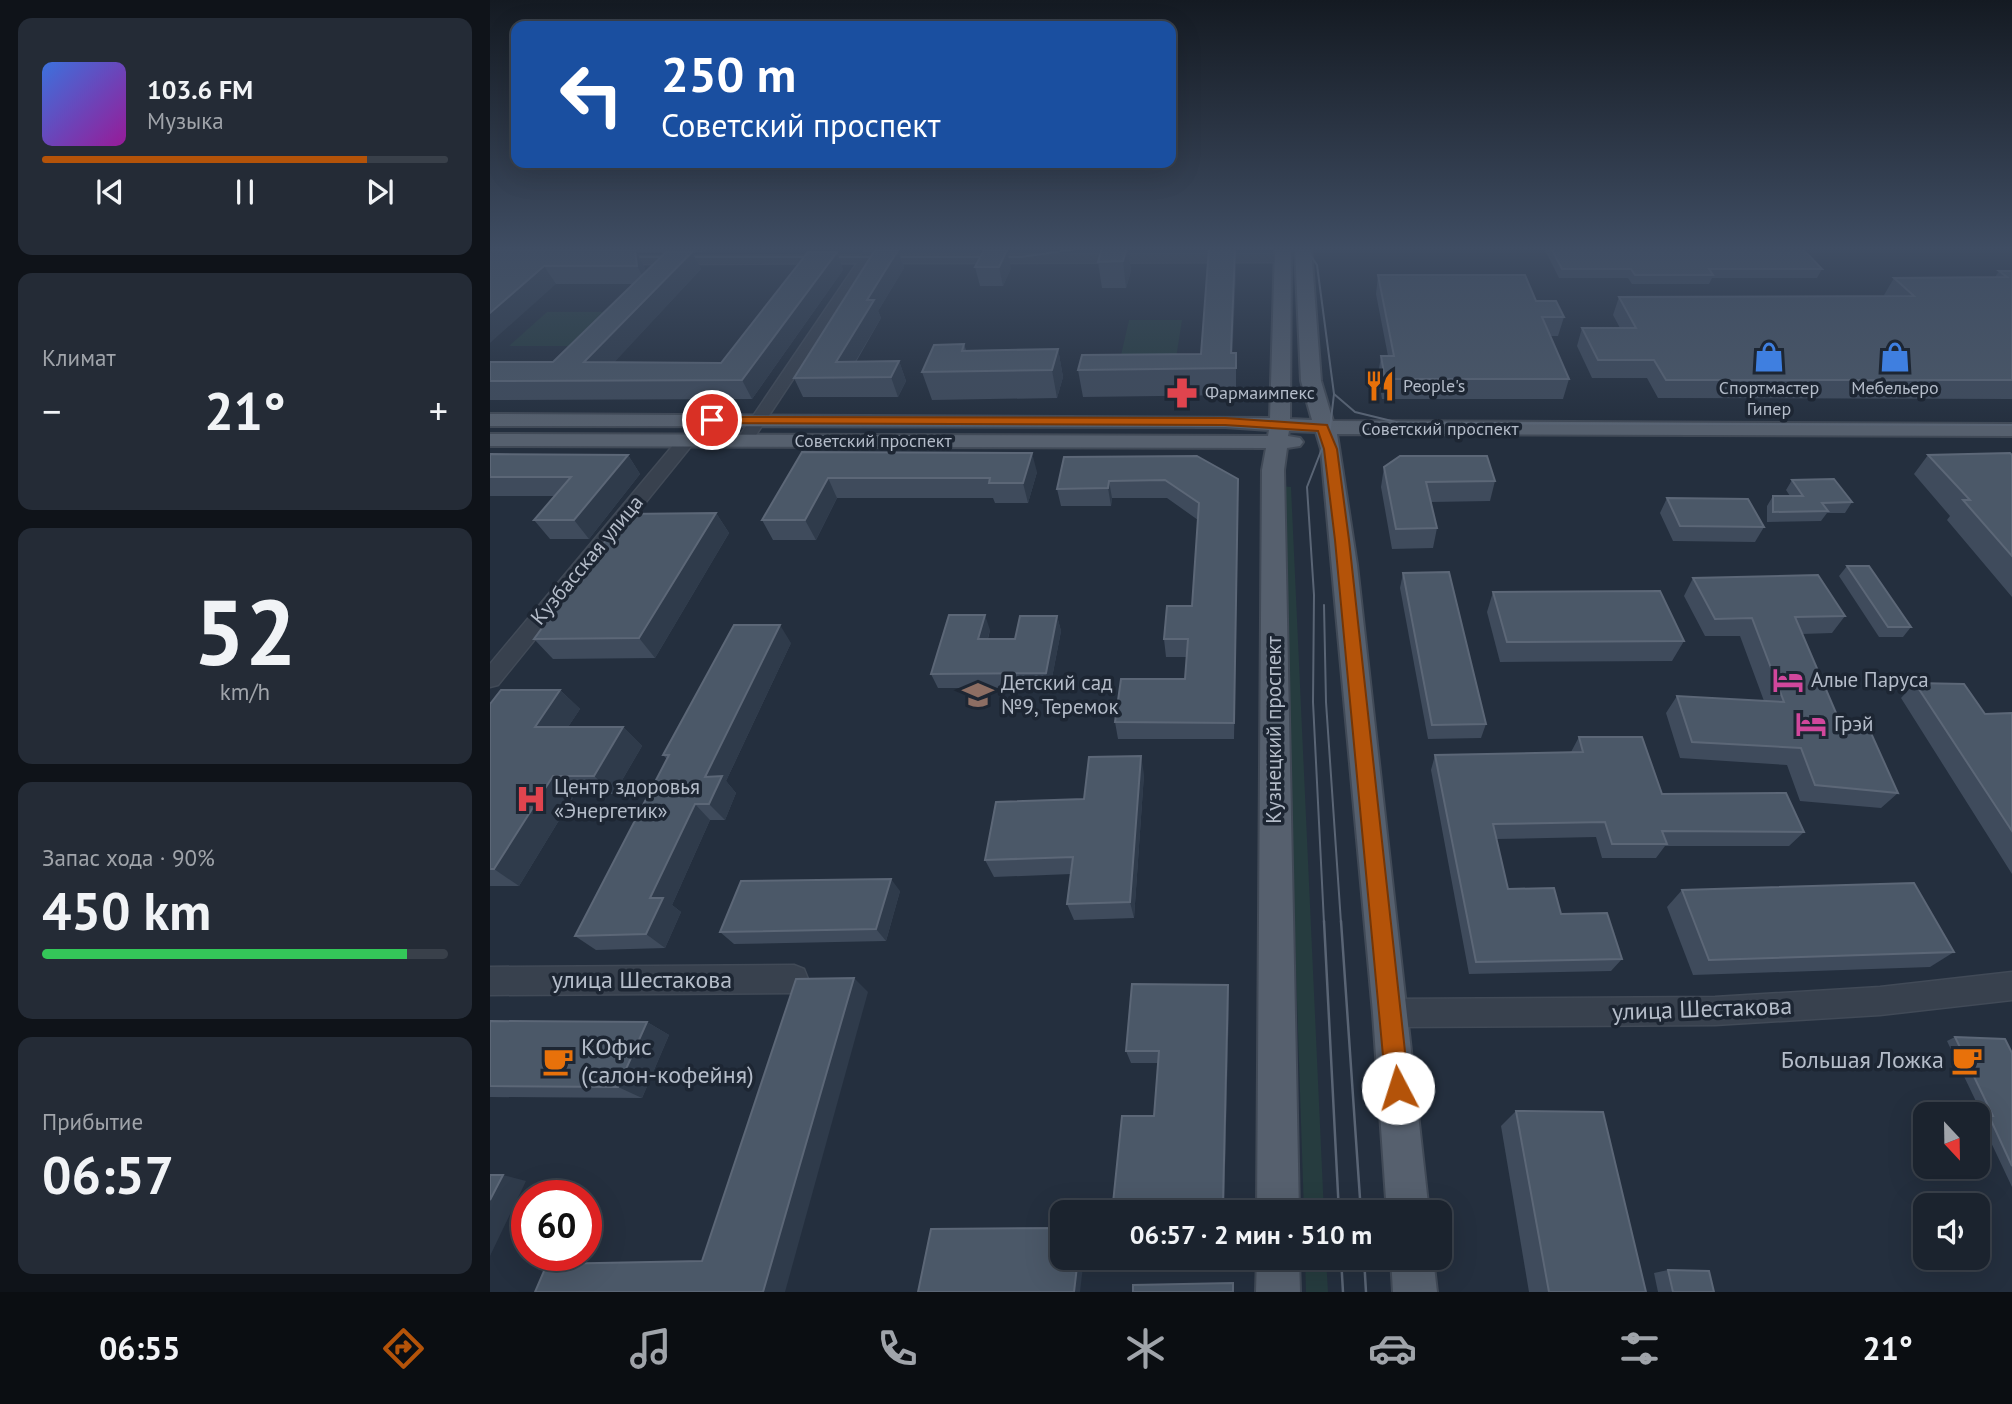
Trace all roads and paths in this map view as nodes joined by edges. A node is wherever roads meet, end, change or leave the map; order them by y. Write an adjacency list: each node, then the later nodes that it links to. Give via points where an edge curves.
1 (833, 308): 5 (street)
2 (1282, 308): 7 (main road, Кузнецкий проспект)
3 (1307, 308): 8 (main road, via 1311,381)
4 (490, 420): 5 (main road, Советский проспект)
5 (758, 420): 7 (main road, Советский проспект, via 1225,421); 11 (street)
6 (2012, 430): 8 (main road, Советский проспект)
7 (1280, 433): 8 (main road, Советский проспект); 11 (main road, Советский проспект); 18 (main road, Кузнецкий проспект, via 1273,470)
8 (1326, 435): 12 (main road, Советский проспект); 17 (main road, via 1345,565)
9 (490, 440): 10 (main road, Советский проспект)
10 (686, 441): 11 (main road, Советский проспект); 13 (street, Кузбасская улица)
11 (744, 441)
12 (2012, 442)
13 (490, 679)
14 (794, 979): 15 (street, улица Шестакова)
15 (490, 981)
16 (2012, 986): 17 (street, улица Шестакова, via 1715,1012)
17 (1391, 1013): 19 (main road)
18 (1278, 1200)
19 (1407, 1200)
20 (1278, 1270): 22 (main road)
21 (1413, 1270): 23 (main road)
22 (1278, 1292)
23 (1415, 1292)

